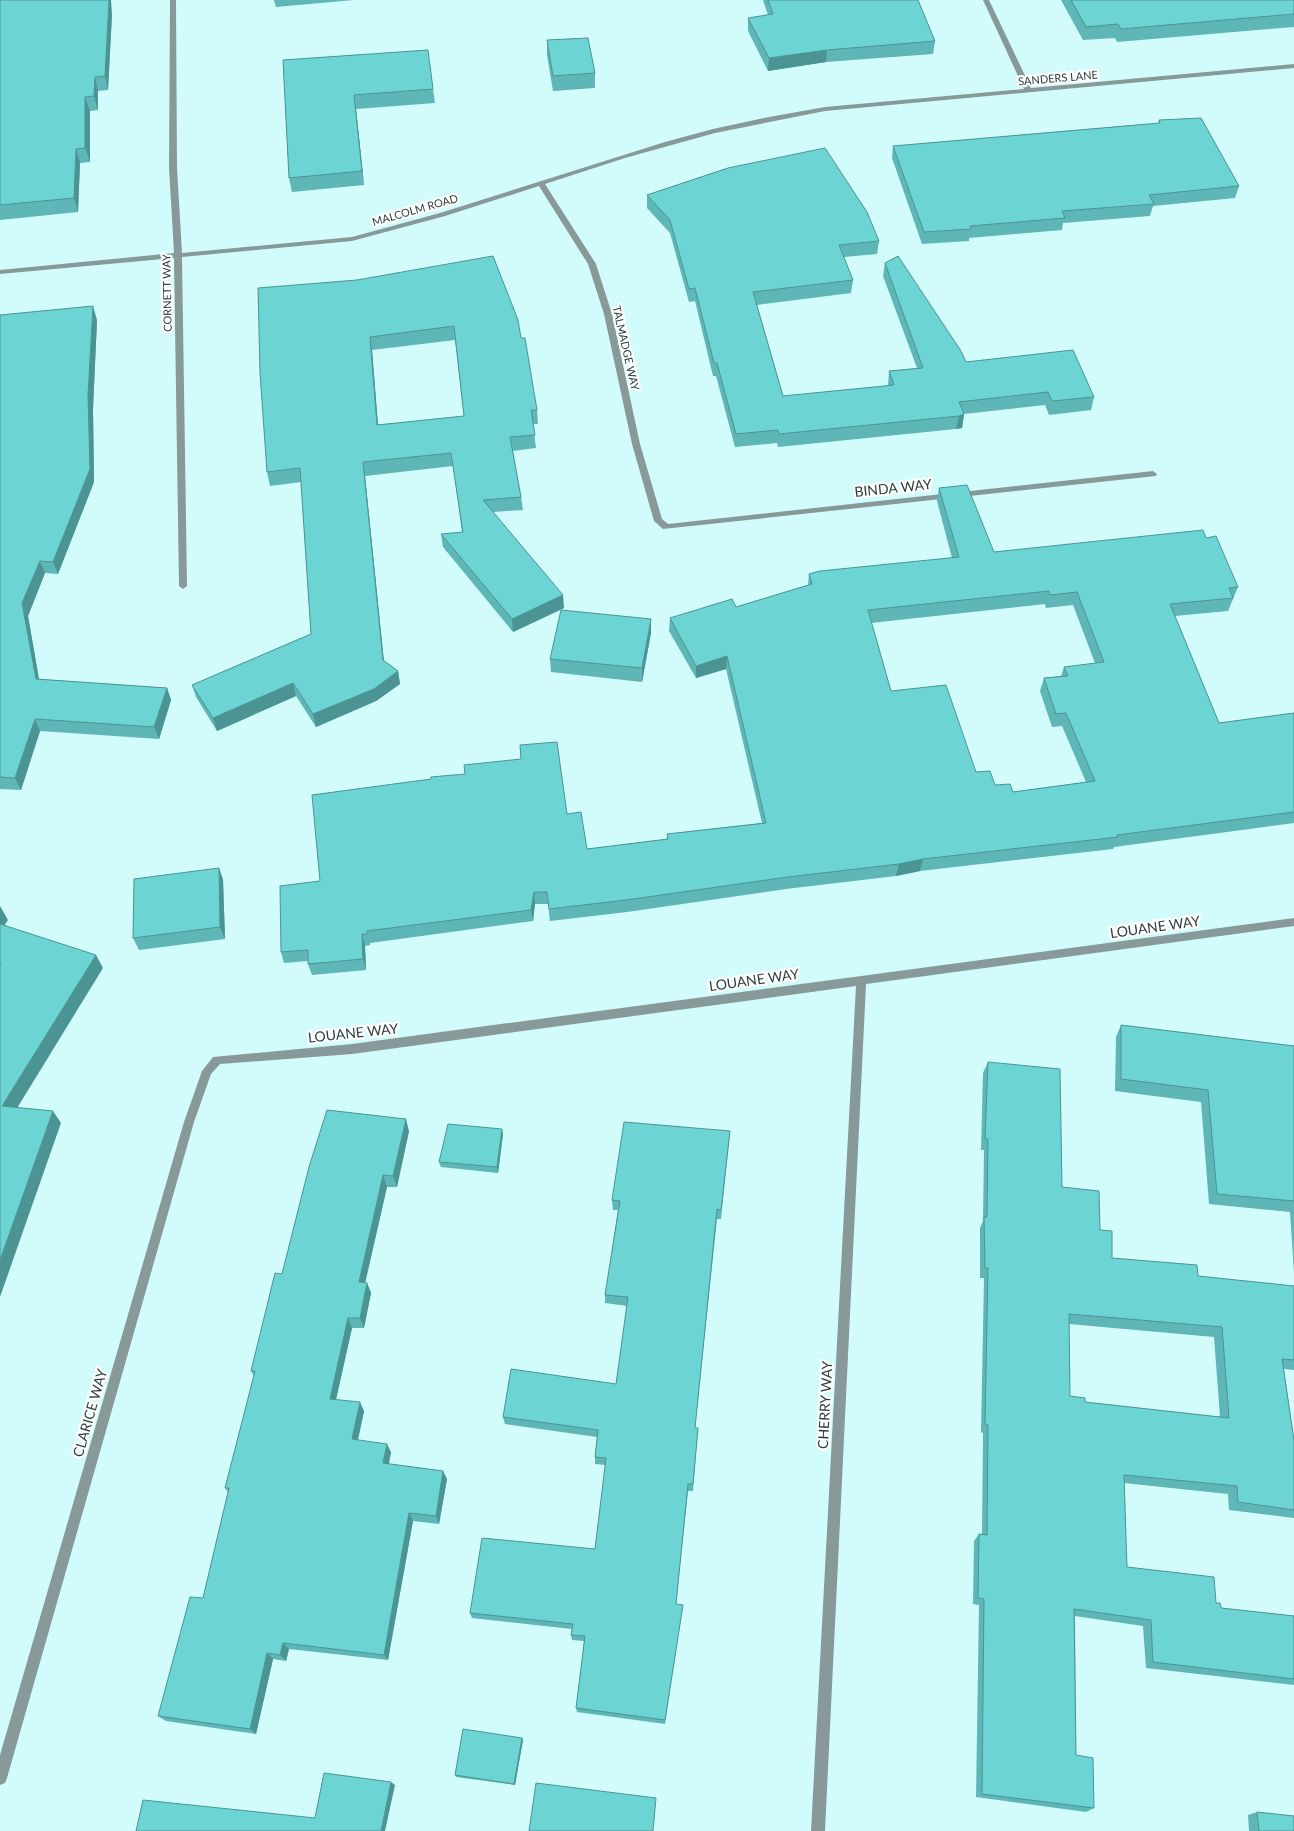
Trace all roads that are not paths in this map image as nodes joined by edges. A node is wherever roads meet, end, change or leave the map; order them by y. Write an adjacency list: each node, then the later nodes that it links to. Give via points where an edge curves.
1 (173, 0): 7 (street, CORNETT WAY, via 173,168)
2 (986, 0): 4 (street)
3 (1294, 66): 4 (street, SANDERS LANE)
4 (1028, 90): 5 (street, SANDERS LANE)
5 (824, 109): 6 (street, MALCOLM ROAD, via 712,131)
6 (540, 184): 7 (street, MALCOLM ROAD, via 409,225 352,239); 10 (street, TALMADGE WAY, via 592,264 608,314 636,444 658,521)
7 (178, 256): 8 (street, MALCOLM ROAD); 11 (street, CORNETT WAY)
8 (0, 272)
9 (1153, 474): 10 (street, BINDA WAY)
10 (666, 527)
11 (183, 586)
12 (1294, 922): 13 (street, LOUANE WAY)
13 (861, 980): 14 (street, LOUANE WAY, via 352,1048); 16 (street, CHERRY WAY)
14 (217, 1060): 15 (street, CLARICE WAY, via 206,1071 189,1122)
15 (0, 1778)
16 (818, 1831)

